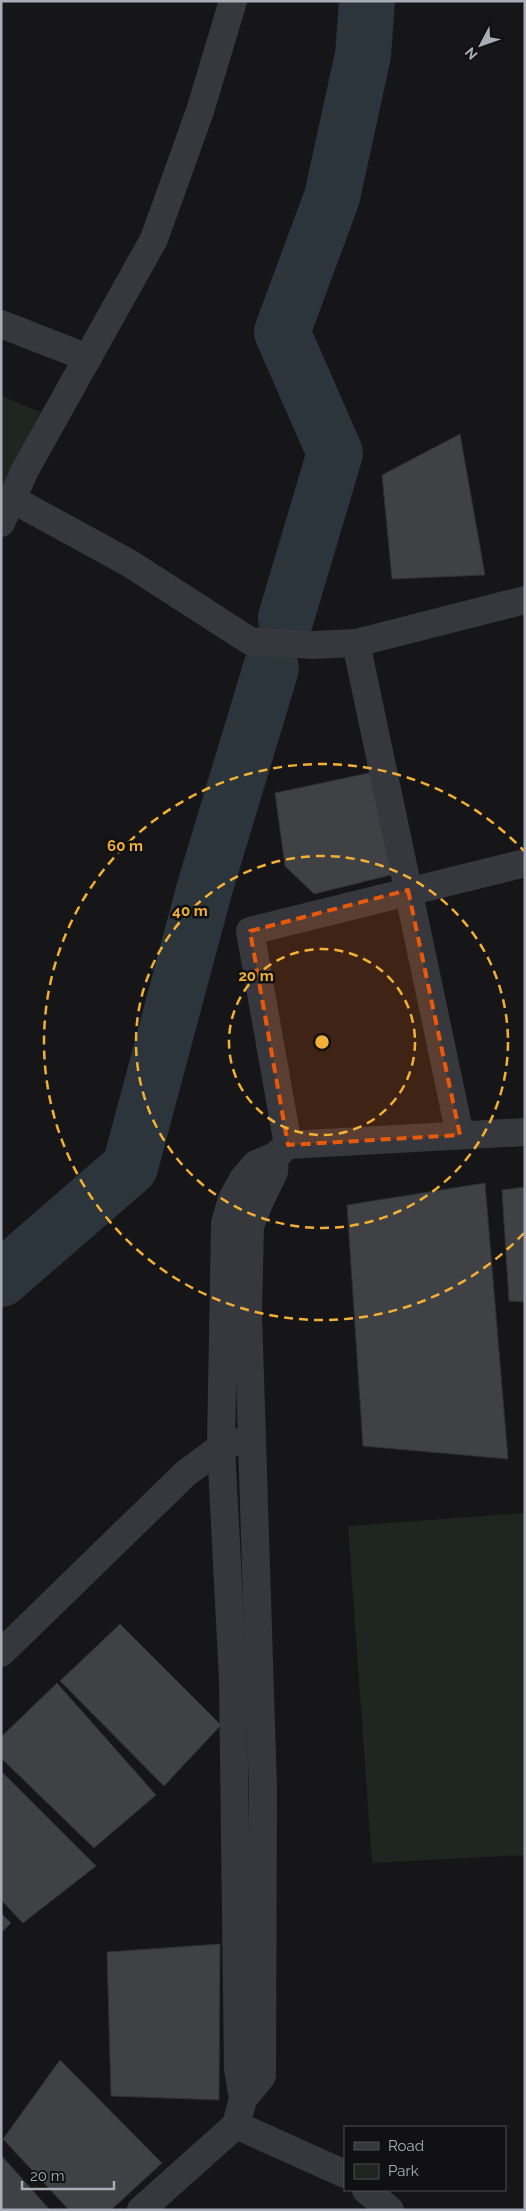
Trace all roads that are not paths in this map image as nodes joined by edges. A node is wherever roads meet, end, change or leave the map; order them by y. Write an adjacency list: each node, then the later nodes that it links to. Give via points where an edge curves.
1 (233, 1): 3 (street, via 200,112 154,239)
2 (1, 324): 3 (street)
3 (88, 358): 4 (street, via 25,470)
4 (7, 511): 6 (street, via 129,563 250,642)
5 (525, 600): 6 (street)
6 (356, 643): 8 (street)
7 (525, 863): 8 (street)
8 (408, 890): 10 (street); 11 (street, via 250,931)
9 (525, 1132): 10 (street)
10 (460, 1135): 11 (street)
11 (281, 1150): 12 (street, via 250,1226 248,1314); 13 (street, via 256,1164 243,1179 225,1222)
12 (253, 1435): 13 (street); 15 (street, via 263,1789 262,2076)
13 (221, 1447): 14 (street, via 184,1474); 15 (street, via 233,1679)
14 (1, 1653)
15 (240, 2112): 16 (street); 18 (street)
16 (344, 2173)
17 (367, 2191): 19 (street)
18 (141, 2210)
19 (390, 2210)

